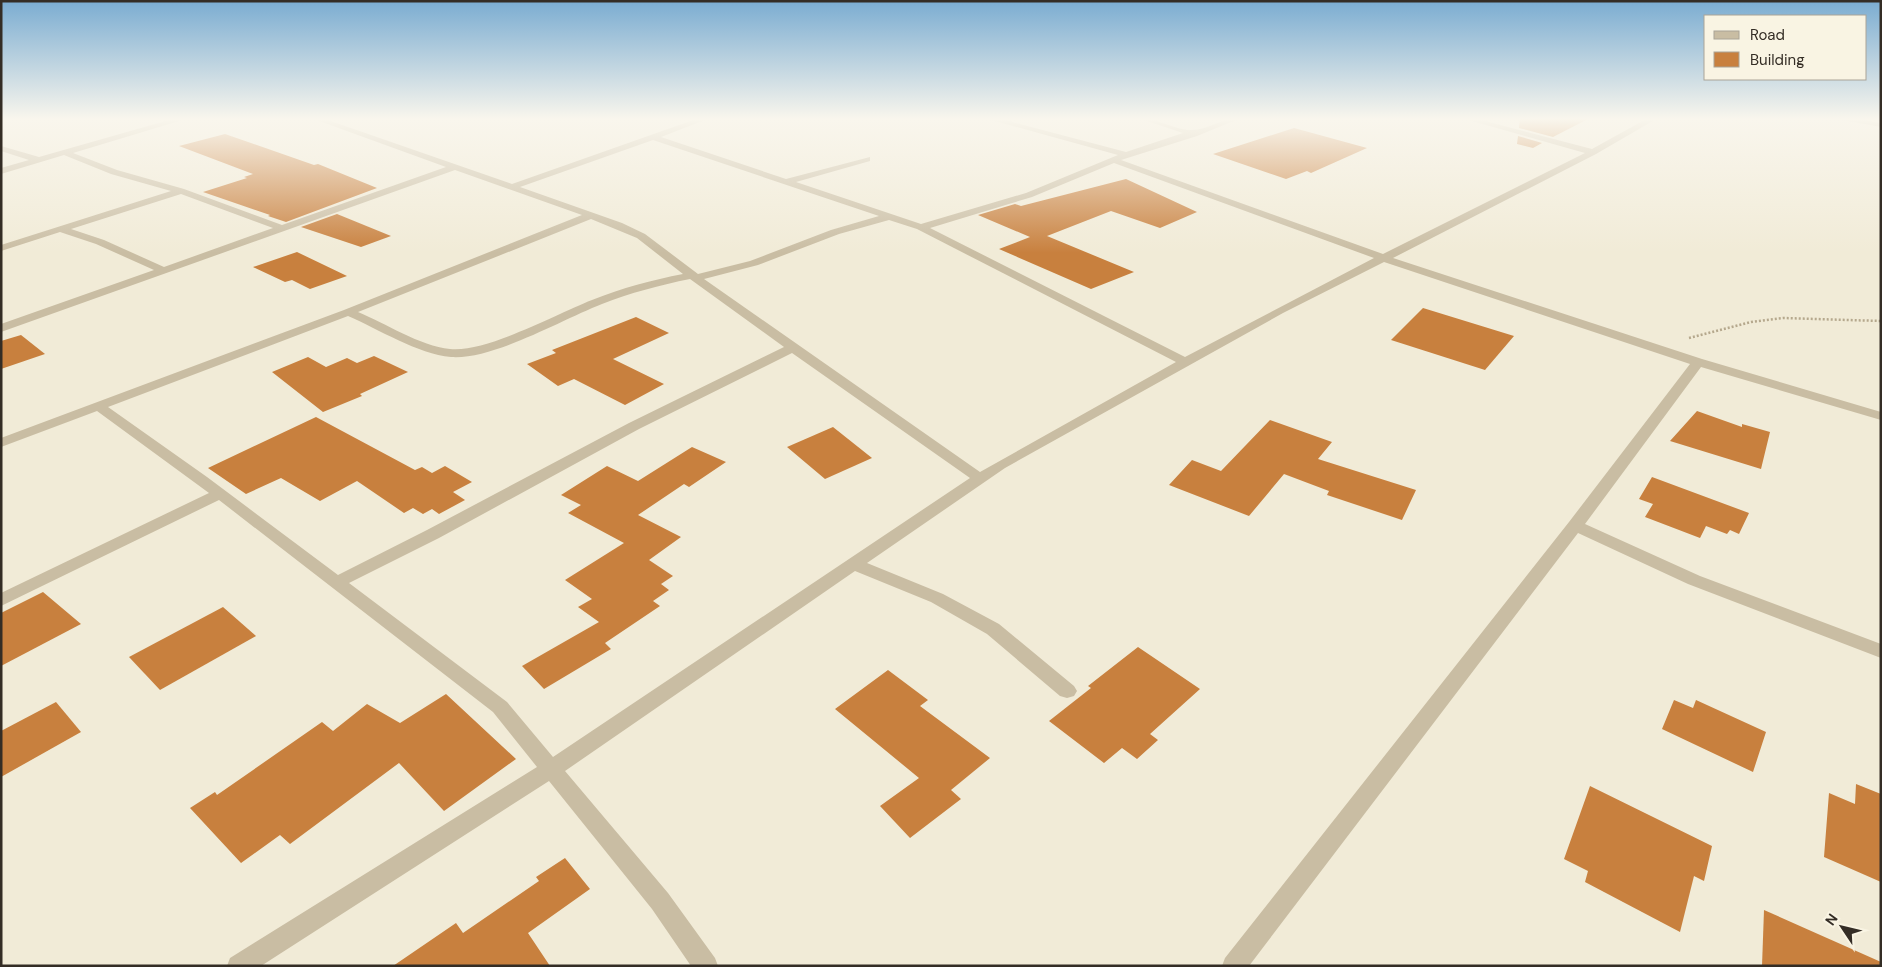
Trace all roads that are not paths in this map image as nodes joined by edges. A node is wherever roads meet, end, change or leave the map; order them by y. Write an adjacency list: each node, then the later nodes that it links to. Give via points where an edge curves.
1 (27, 163): 11 (street)
2 (92, 163): 14 (street)
3 (440, 163): 10 (street)
4 (580, 163): 13 (street)
5 (730, 163): 12 (street)
6 (856, 163): 12 (street)
7 (1108, 163): 17 (street, via 1029,195)
8 (1134, 163): 21 (street)
9 (1571, 163): 21 (street)
10 (453, 168): 13 (street); 19 (street)
11 (1, 171)
12 (785, 182): 16 (street)
13 (510, 188): 15 (street)
14 (181, 191): 18 (street); 19 (street)
15 (589, 216): 23 (street, via 641,236); 24 (street)
16 (893, 216): 17 (street); 23 (street, via 828,234 754,263)
17 (921, 227): 27 (street)
18 (60, 229): 20 (street); 22 (street, via 108,245)
19 (284, 229): 22 (street)
20 (1, 248)
21 (1384, 258): 27 (street); 28 (street)
22 (162, 270): 25 (street)
23 (694, 276): 24 (street, via 626,292 493,344 457,353 422,343); 26 (street)
24 (348, 312): 29 (street)
25 (1, 328)
26 (794, 347): 32 (street); 36 (street, via 634,426)
27 (1186, 362): 32 (street)
28 (1698, 362): 30 (street); 34 (street)
29 (98, 406): 31 (street); 33 (street)
30 (1881, 416)
31 (1, 443)
32 (979, 478): 35 (street)
33 (219, 494): 36 (street); 37 (street)
34 (1575, 526): 38 (street, via 1694,580); 43 (street)
35 (853, 564): 39 (street, via 938,598 993,628); 40 (street)
36 (336, 582): 40 (street, via 500,707)
37 (1, 600)
38 (1881, 651)
39 (1067, 691)
40 (551, 768): 41 (street); 42 (street, via 660,901)
41 (239, 966)
42 (706, 966)
43 (1234, 966)

